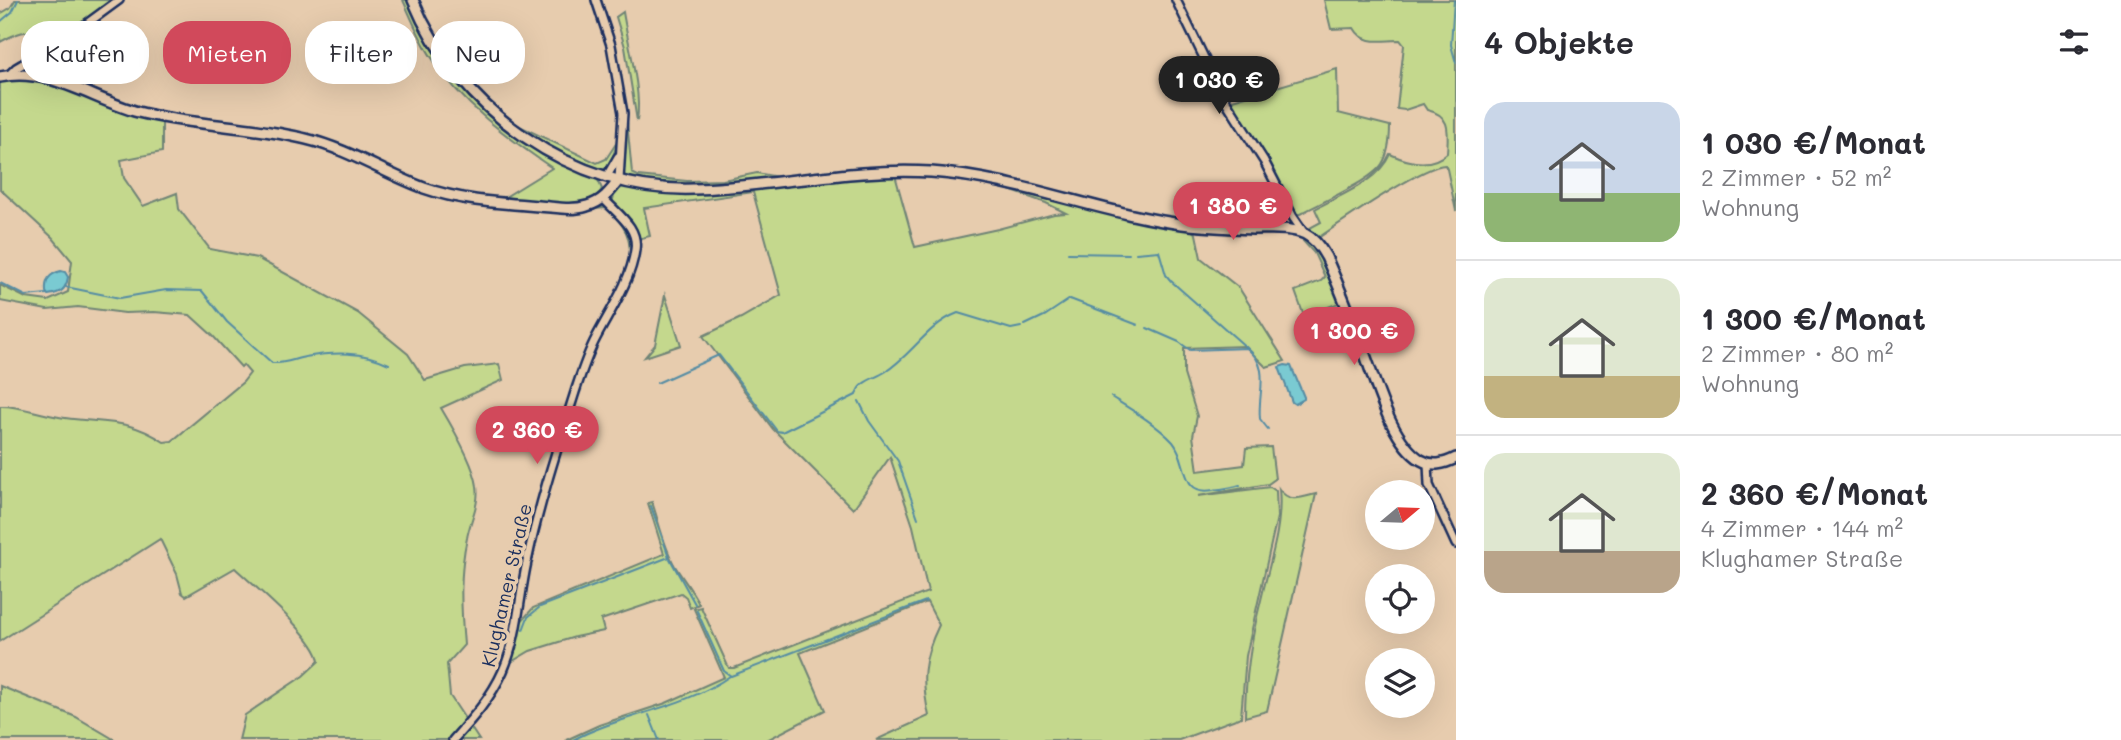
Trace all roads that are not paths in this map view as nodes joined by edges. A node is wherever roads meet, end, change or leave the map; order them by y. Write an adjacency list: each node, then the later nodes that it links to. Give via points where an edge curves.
1 (119, 0): 5 (street)
2 (413, 0): 7 (main road, via 448,63 485,104 546,150)
3 (596, 0): 6 (street, via 611,45 621,99 624,131)
4 (1176, 0): 10 (street, via 1216,84)
5 (4, 76): 9 (main road, via 53,81 165,118 310,140 453,196 572,209)
6 (620, 153): 7 (street); 8 (street)
7 (607, 176): 8 (main road); 9 (main road)
8 (619, 180): 9 (main road); 11 (main road, via 694,189 858,172 932,172 1004,182 1170,222)
9 (603, 198): 16 (street, Klughamer Straße, via 633,232 635,253 594,341 555,455 533,532 504,669 490,695)
10 (1293, 217): 11 (street); 12 (street)
11 (1289, 230): 12 (main road)
12 (1304, 233): 14 (main road, via 1326,257 1387,414 1411,452)
13 (1456, 458): 14 (main road)
14 (1428, 464): 15 (street, via 1429,485)
15 (1456, 544)
16 (453, 740)

